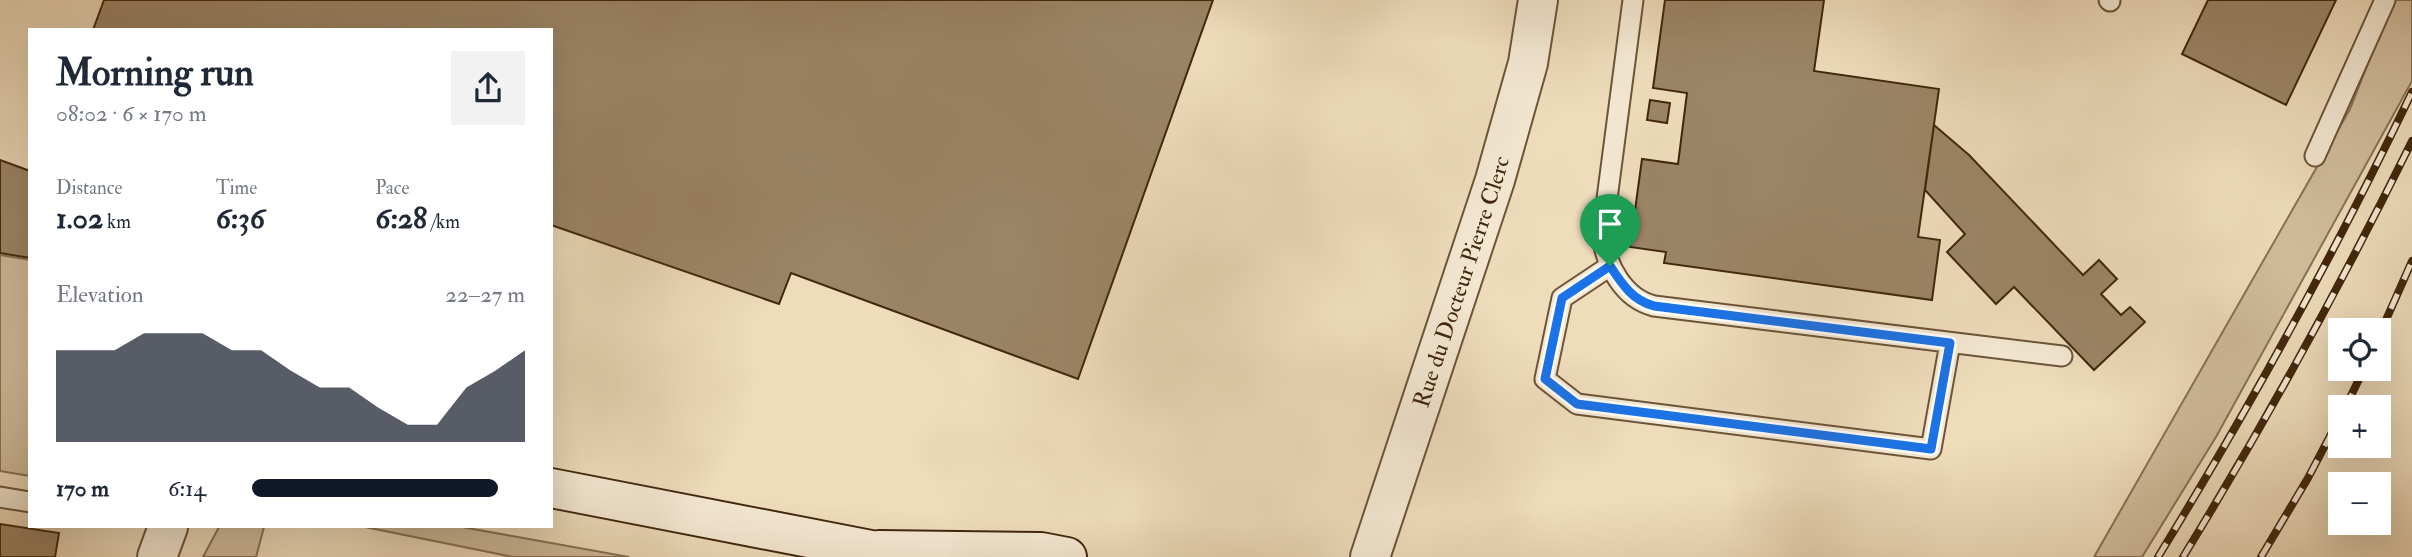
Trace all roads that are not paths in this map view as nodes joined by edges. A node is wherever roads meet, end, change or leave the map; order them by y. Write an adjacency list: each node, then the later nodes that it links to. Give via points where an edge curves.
1 (1538, 0): 15 (street, Rue du Docteur Pierre Clerc, via 1528,63 1495,180)
2 (1633, 0): 5 (lane, via 1603,222)
3 (2385, 0): 4 (lane)
4 (2315, 156)
5 (1610, 266): 6 (lane, via 1635,298 1654,306); 6 (lane, via 1562,298 1545,379 1577,404 1931,449)
6 (1950, 343): 7 (lane)
7 (2062, 356)
8 (553, 488): 12 (street)
9 (0, 497): 10 (lane)
10 (28, 502)
11 (168, 528): 13 (street)
12 (890, 554): 14 (street, via 1041,552)
13 (157, 557)
14 (1068, 557)
15 (1370, 557)

